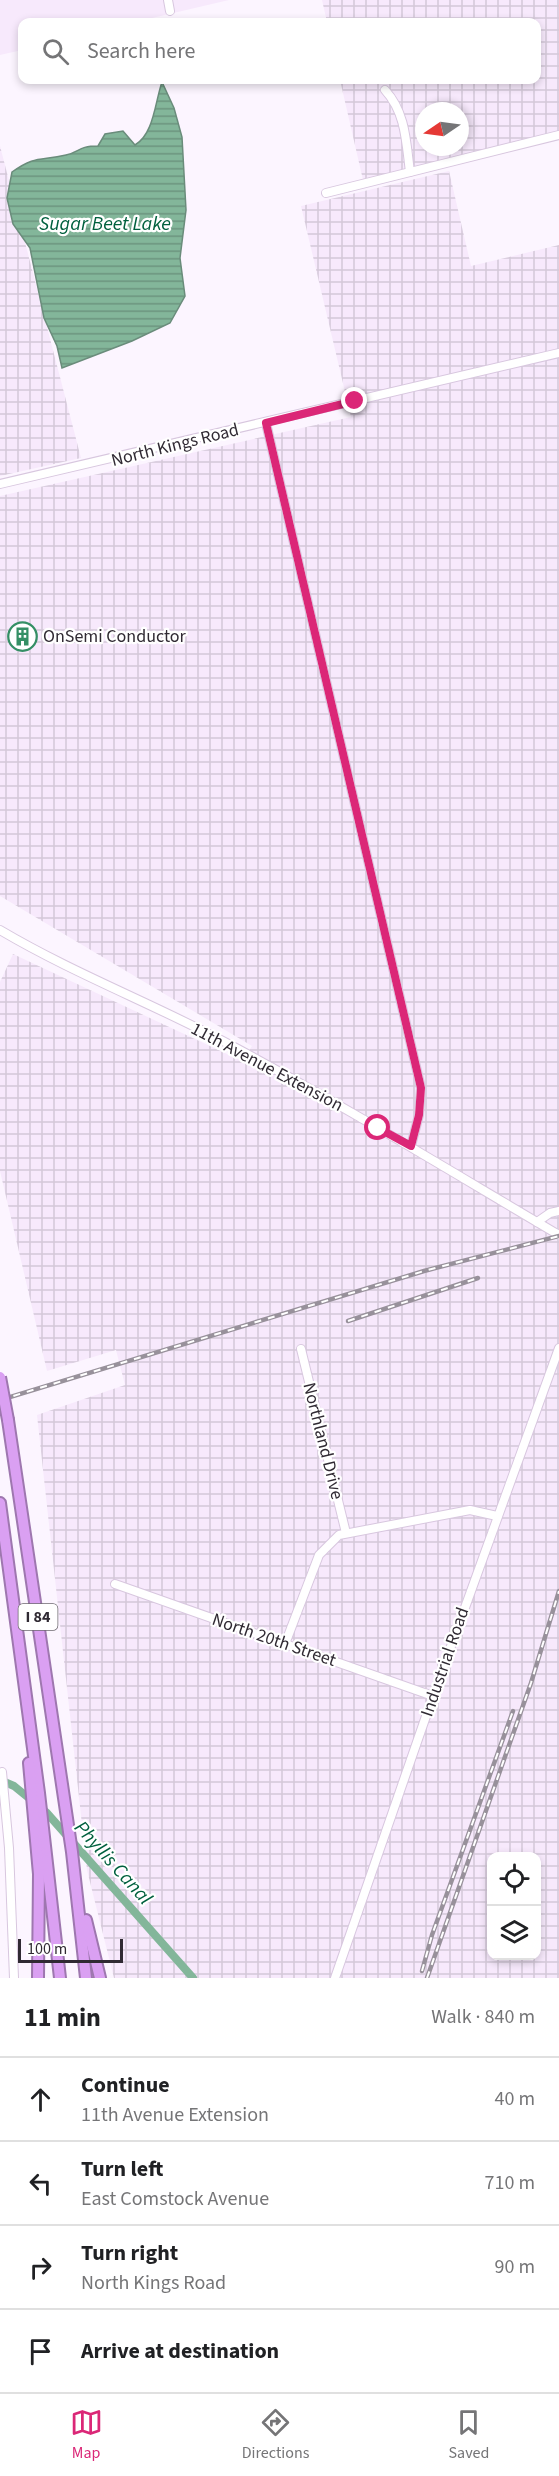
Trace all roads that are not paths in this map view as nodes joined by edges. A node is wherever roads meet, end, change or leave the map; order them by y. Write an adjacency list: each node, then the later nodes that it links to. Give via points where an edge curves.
1 (168, 0): 2 (street)
2 (170, 11)
3 (386, 90): 5 (street, via 402,118)
4 (559, 135): 5 (street)
5 (410, 172): 6 (street)
6 (326, 193)
7 (559, 353): 8 (street, North Kings Road)
8 (266, 423): 9 (street, North Kings Road); 11 (street, via 421,1088)
9 (0, 484)
10 (0, 930): 11 (street, 11th Avenue Extension, via 44,956 236,1048)
11 (411, 1146): 13 (street, 11th Avenue Extension)
12 (559, 1211): 13 (street)
13 (537, 1222): 14 (street, 11th Avenue Extension)
14 (559, 1235)
15 (559, 1348): 19 (street, Industrial Road)
16 (301, 1349): 20 (street, Northland Drive)
17 (0, 1377): 27 (highway, I 84, bridge, via 30,1554)
18 (0, 1503): 23 (highway, I 84)
19 (497, 1516): 20 (street, via 470,1510); 24 (street, Industrial Road)
20 (346, 1533): 22 (street, via 319,1555)
21 (115, 1584): 22 (street, North 20th Street)
22 (285, 1644): 24 (street, North 20th Street)
23 (24, 1676): 26 (highway, via 30,1783); 26 (highway, I 84, via 39,1793)
24 (433, 1696): 33 (street, Industrial Road)
25 (2, 1772): 28 (street)
26 (38, 1823): 29 (highway); 30 (highway, I 84)
27 (72, 1852): 31 (highway, I 84); 32 (highway)
28 (14, 1978)
29 (38, 1978)
30 (60, 1978)
31 (86, 1978)
32 (100, 1978)
33 (335, 1978)

